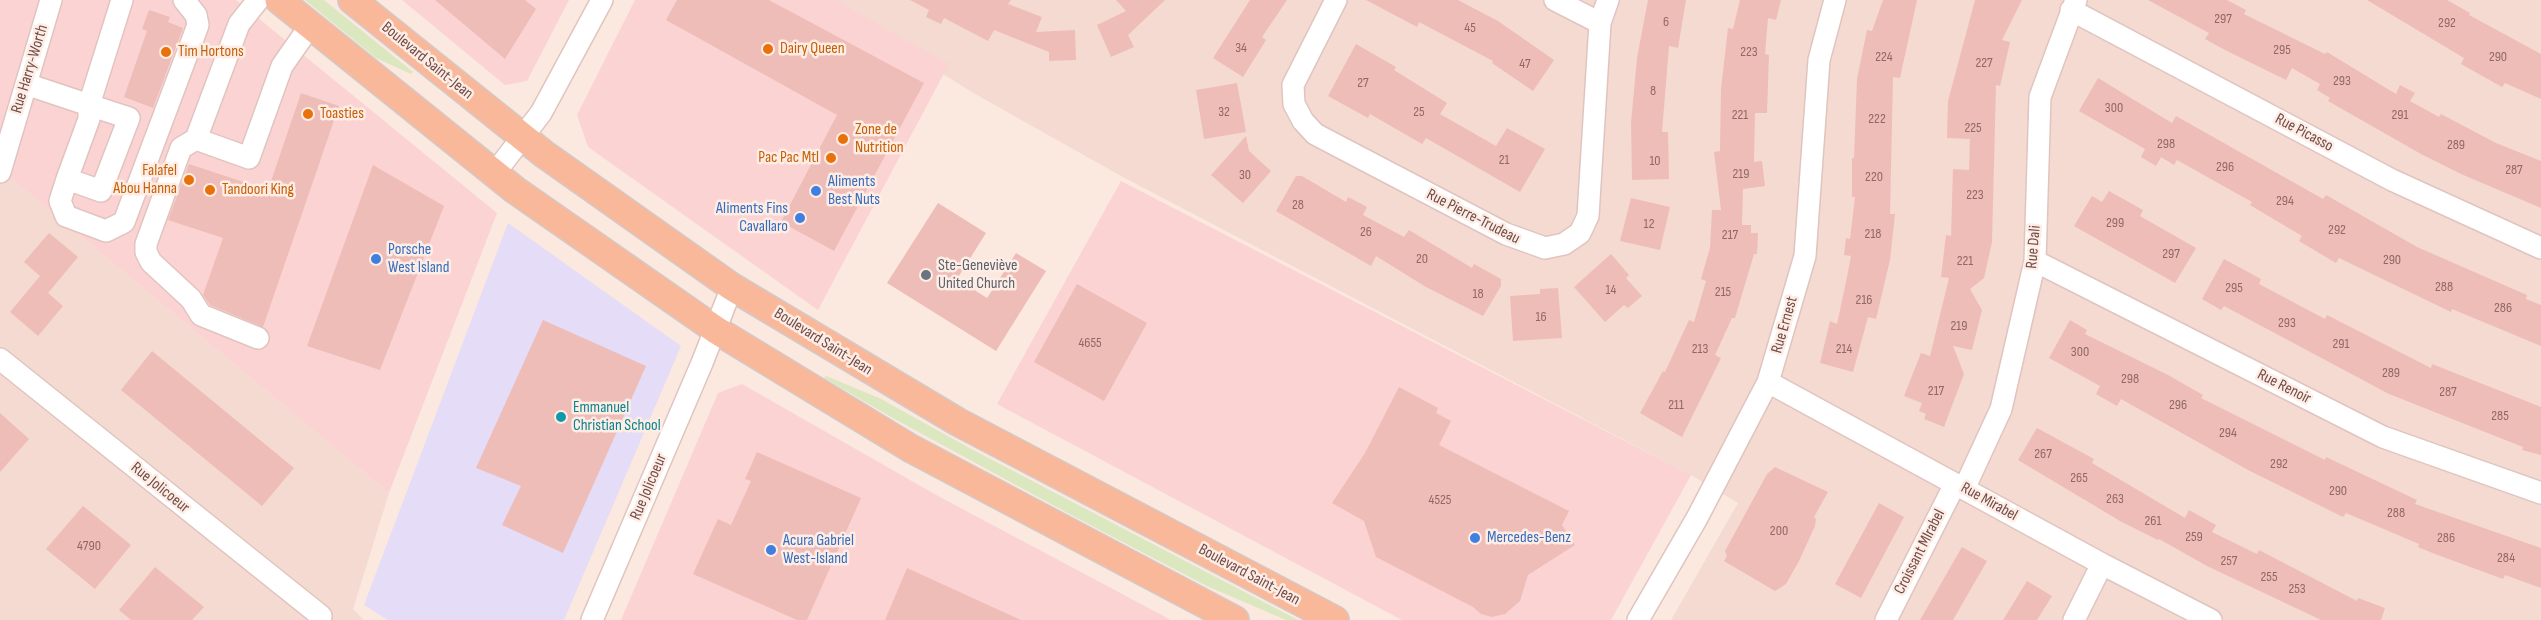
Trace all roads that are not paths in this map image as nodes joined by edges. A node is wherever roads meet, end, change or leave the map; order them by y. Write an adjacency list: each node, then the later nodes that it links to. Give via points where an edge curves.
1 (51, 0): 15 (street, Rue Harry-Worth)
2 (122, 0): 16 (street)
3 (184, 0): 22 (street, via 196,15 198,26 124,222 106,231 66,216 60,201)
4 (258, 0): 19 (street, via 239,24)
5 (279, 0): 14 (main road)
6 (352, 0): 18 (main road, Boulevard Saint-Jean)
7 (602, 0): 18 (street)
8 (1336, 0): 13 (street, Rue Pierre-Trudeau, via 1293,85 1294,104 1303,122 1315,134 1495,229 1545,248 1564,244 1580,233 1588,216)
9 (1556, 0): 13 (street)
10 (1608, 0): 13 (street, Rue Pierre-Trudeau)
11 (1835, 0): 29 (street, Rue Ernest, via 1820,60 1805,256)
12 (2074, 5): 23 (street, Rue Picasso, via 2392,180); 24 (street, Rue Dali, via 2040,97)
13 (1600, 23)
14 (310, 26): 19 (street, via 282,66 249,158); 21 (main road)
15 (26, 84): 16 (street); 17 (street, Rue Harry-Worth)
16 (89, 105): 22 (street, via 89,119); 22 (street, via 129,118 101,191)
17 (5, 138): 20 (street, Rue Harry-Worth)
18 (524, 138): 21 (street); 25 (main road, Boulevard Saint-Jean)
19 (195, 139): 27 (street, via 181,148 146,252 201,315)
20 (0, 172)
21 (494, 174): 26 (main road)
22 (67, 179)
23 (2541, 248)
24 (2035, 261): 30 (street, Rue Dali, via 2001,409); 31 (street, Rue Renoir, via 2383,437)
25 (732, 287): 26 (street, Rue Jolicoeur); 36 (main road, Boulevard Saint-Jean, via 958,422)
26 (716, 330): 34 (street, Rue Jolicoeur); 35 (main road, via 910,448)
27 (258, 338)
28 (0, 359): 33 (street, Rue Jolicoeur)
29 (1768, 382): 30 (street, Rue Mirabel); 37 (street, Rue Ernest)
30 (1959, 486): 32 (street, Rue Mirabel); 38 (street, Croissant MIrabel)
31 (2541, 493)
32 (2102, 564): 39 (street); 40 (street, Rue Mirabel)
33 (321, 616)
34 (592, 620)
35 (1235, 620)
36 (1335, 620)
37 (1638, 620)
38 (1886, 620)
39 (2074, 620)
40 (2211, 620)

